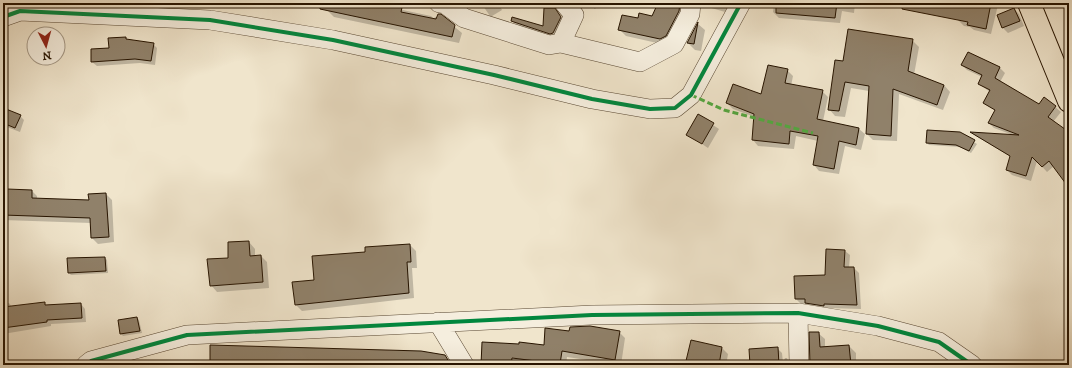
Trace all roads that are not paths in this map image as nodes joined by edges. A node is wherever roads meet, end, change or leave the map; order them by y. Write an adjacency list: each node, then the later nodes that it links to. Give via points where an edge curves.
1 (444, 3): 7 (street, via 464,18 549,45)
2 (691, 3): 7 (street, via 690,14 674,44 640,62)
3 (741, 3): 6 (street, via 691,95 675,108 650,109 592,99 333,40 210,20 20,11)
4 (1029, 3): 8 (main road)
5 (573, 7): 7 (street)
6 (3, 17)
7 (561, 43)
8 (1069, 101)
9 (798, 313): 10 (street, via 592,315); 13 (street); 14 (street, via 878,326 939,342)
10 (438, 322): 11 (street, via 187,335); 12 (street)
11 (86, 365)
12 (464, 365)
13 (799, 365)
14 (972, 365)

